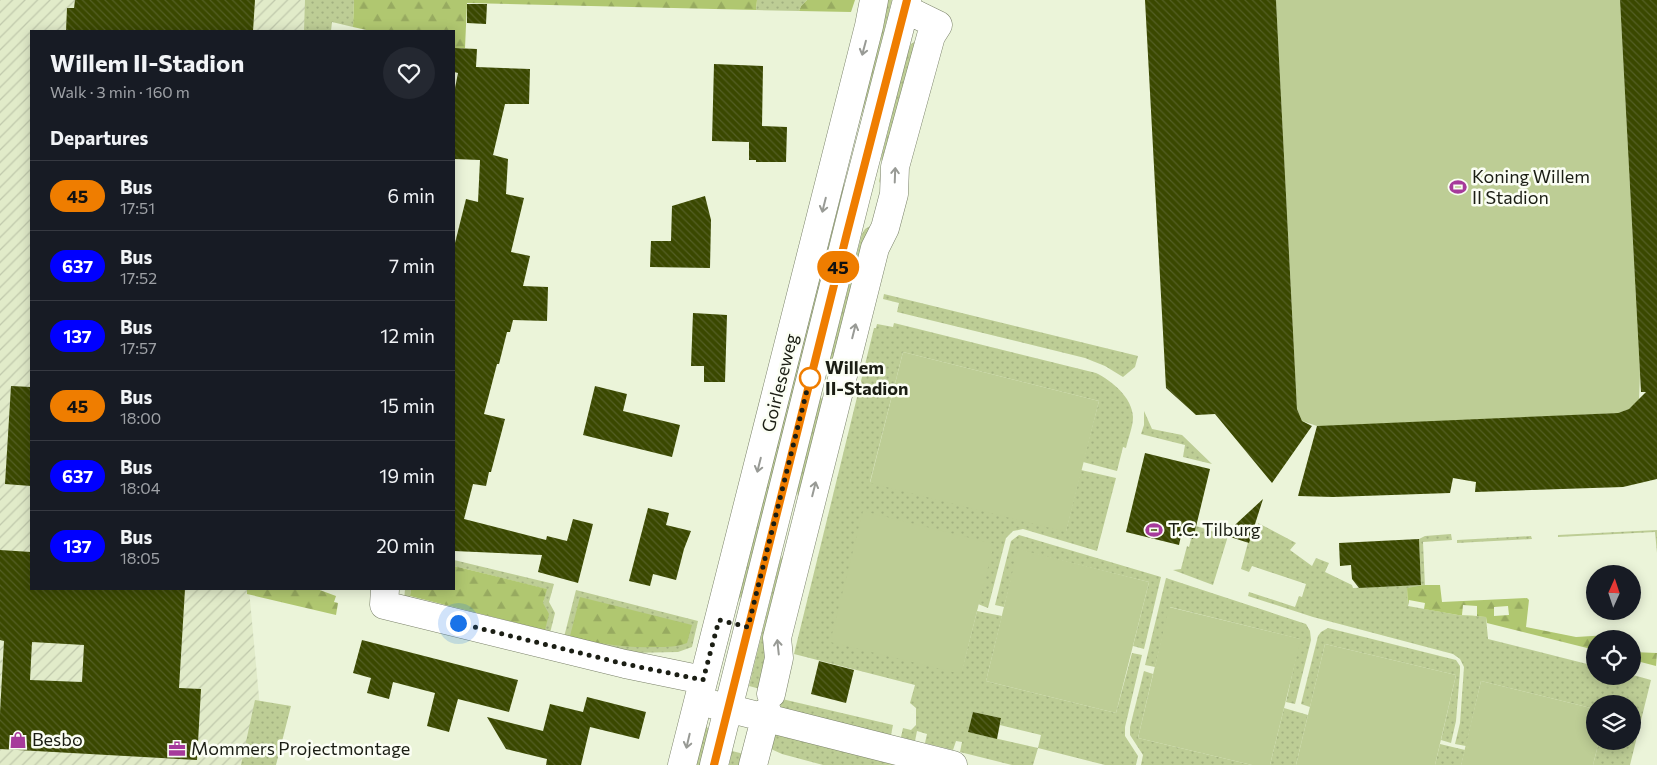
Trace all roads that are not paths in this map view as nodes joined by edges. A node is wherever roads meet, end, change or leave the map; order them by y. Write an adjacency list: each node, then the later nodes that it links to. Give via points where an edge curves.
1 (874, 0): 8 (street, Goirleseweg, one-way to 8)
2 (906, 4): 3 (street, Goirleseweg); 4 (street, one-way to 2, via 895,167 931,36 938,24)
3 (856, 197): 4 (street); 5 (street, Goirleseweg)
4 (891, 206): 6 (street, one-way to 4, via 875,248)
5 (773, 527): 6 (street); 9 (street, Goirleseweg)
6 (803, 535): 12 (street, one-way to 6, via 779,658 777,638)
7 (385, 597): 10 (street, via 625,664)
8 (719, 620): 9 (street); 10 (street, Goirleseweg)
9 (748, 627): 11 (street, Goirleseweg)
10 (700, 690): 11 (street); 13 (street, Goirleseweg, one-way to 13)
11 (728, 707): 12 (street); 14 (street, Goirleseweg)
12 (767, 708): 15 (street); 16 (street)
13 (682, 765)
14 (714, 765)
15 (753, 765)
16 (953, 765)

